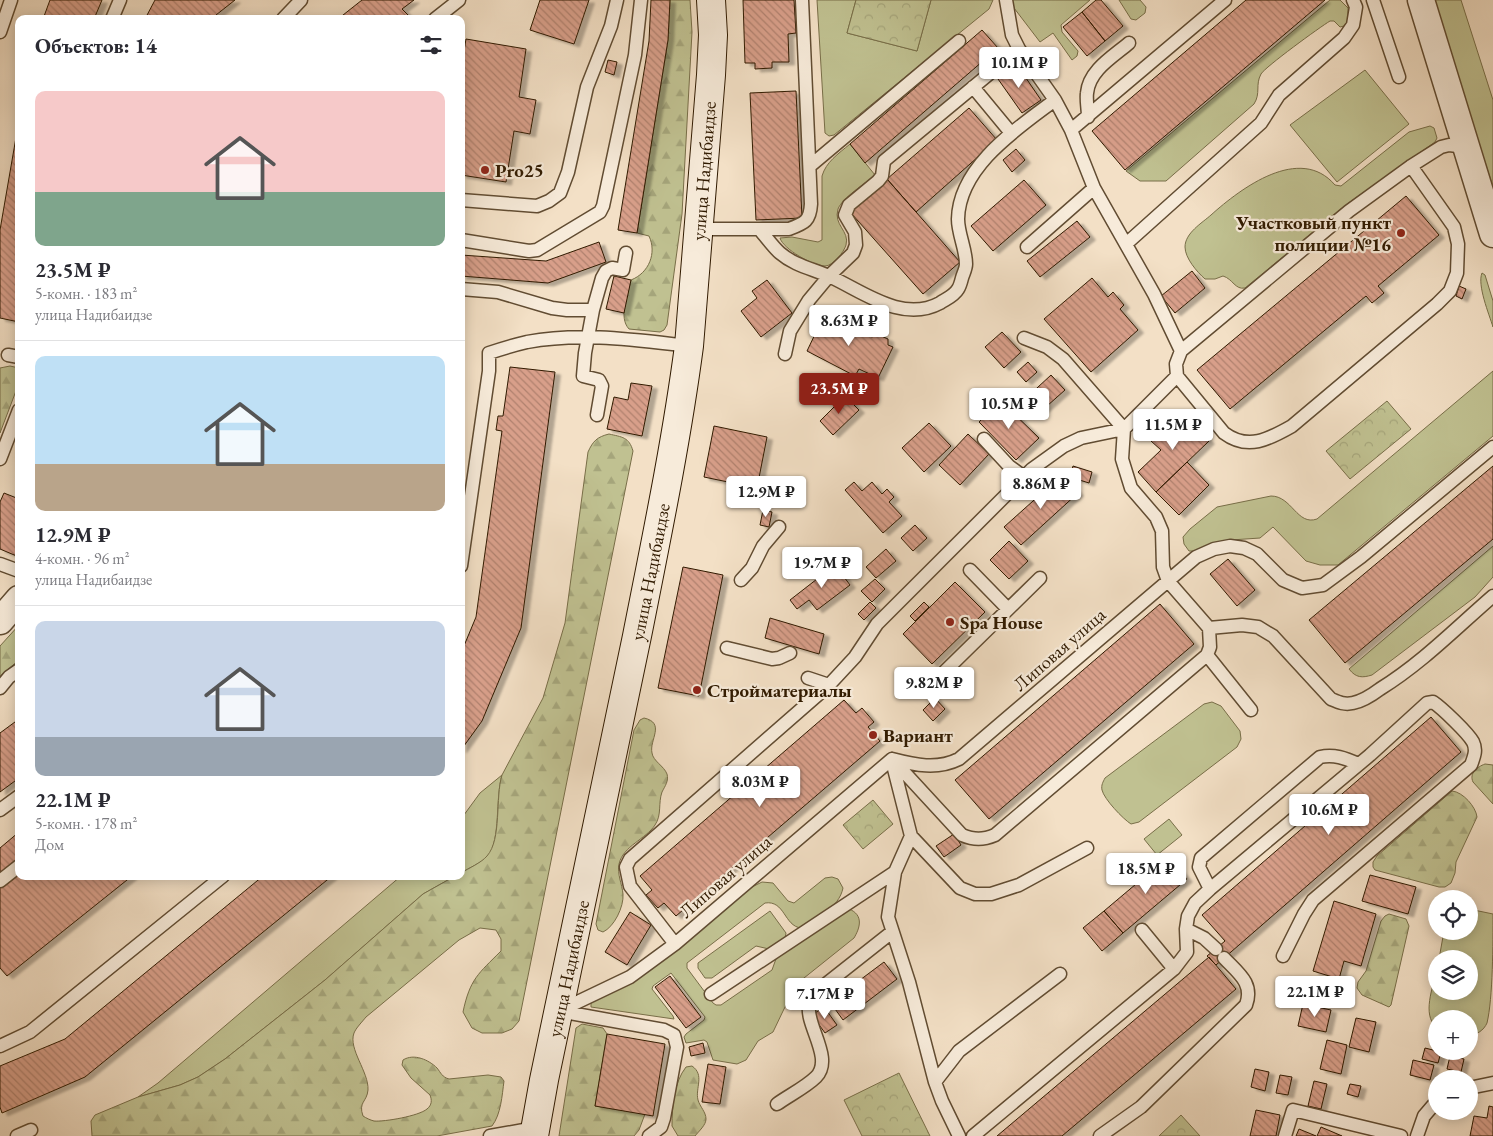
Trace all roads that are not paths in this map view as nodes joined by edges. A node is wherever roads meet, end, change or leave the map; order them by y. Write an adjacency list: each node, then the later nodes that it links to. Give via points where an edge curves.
1 (10, 0): 17 (lane)
2 (120, 0): 14 (lane)
3 (301, 0): 15 (lane)
4 (459, 0): 16 (lane)
5 (617, 0): 31 (lane, via 611,26 587,87 568,172 560,193 537,206)
6 (641, 0): 35 (lane, via 635,56 600,212 537,250)
7 (711, 0): 32 (main road, улица Надибаидзе, via 711,75)
8 (802, 0): 28 (lane)
9 (1006, 0): 23 (lane, via 1012,35)
10 (1225, 0): 24 (lane)
11 (1353, 0): 36 (lane, via 1356,7 1354,25 1344,38 1279,95 1261,122)
12 (1373, 0): 21 (lane)
13 (1421, 0): 27 (street)
14 (114, 15)
15 (287, 15)
16 (440, 15)
17 (0, 32)
18 (959, 41): 28 (lane)
19 (1129, 43): 24 (lane, via 1090,80)
20 (995, 69): 22 (lane)
21 (1399, 77)
22 (973, 87): 26 (lane); 39 (lane, via 884,161 882,176 849,205 845,215 855,232 856,245)
23 (1055, 100): 25 (lane); 26 (lane)
24 (1088, 117): 25 (lane)
25 (1071, 130): 30 (lane)
26 (1011, 133): 39 (lane, via 980,164 962,199 958,219 966,265 958,289 950,298 926,309 902,309)
27 (1466, 148): 29 (lane, via 1441,147); 34 (street)
28 (810, 166): 33 (lane, via 810,215 803,224 789,229)
29 (1411, 166): 45 (lane, via 1349,211); 47 (lane, via 1454,227 1458,244 1457,273 1450,291 1437,304 1292,426 1268,440 1250,442 1224,433)
30 (1094, 188): 36 (lane); 37 (lane)
31 (465, 200)
32 (698, 229): 33 (lane); 44 (main road, улица Надибаидзе)
33 (760, 230): 39 (lane, via 781,254 801,266)
34 (1493, 234)
35 (465, 241)
36 (1126, 244): 45 (lane)
37 (1027, 246)
38 (626, 253): 41 (lane, via 623,270 612,268 606,271)
39 (829, 276): 46 (lane, via 790,331)
40 (465, 289): 41 (lane, via 498,292 552,308)
41 (593, 310): 42 (lane)
42 (588, 336): 44 (lane); 48 (lane, via 583,376 599,380 602,386); 56 (lane, via 525,342 489,353)
43 (1024, 338): 50 (lane, via 1047,347 1063,359)
44 (689, 346): 94 (main road, улица Надибаидзе, via 656,540)
45 (1181, 351): 47 (lane, via 1176,364)
46 (785, 354)
47 (1177, 376): 50 (lane)
48 (597, 415)
49 (15, 420): 53 (lane)
50 (1124, 429): 54 (lane, via 1081,438 1064,446); 62 (lane, via 1122,459 1131,488 1156,517 1162,531 1163,567)
51 (984, 440): 54 (lane)
52 (1493, 447): 62 (lane, Липовая улица, via 1323,585 1302,588 1283,580 1257,554 1230,546 1196,557)
53 (0, 459)
54 (1024, 478): 72 (lane, via 877,624 855,657)
55 (779, 527): 61 (lane)
56 (465, 538)
57 (0, 564): 58 (lane)
58 (15, 570)
59 (970, 570): 64 (lane)
60 (1040, 578): 64 (lane)
61 (741, 580)
62 (1168, 581): 65 (lane); 75 (lane, Липовая улица, via 959,759 933,766)
63 (1492, 599): 65 (lane, via 1398,678 1352,703 1342,704 1331,699 1273,636 1258,628 1242,625)
64 (1008, 609): 71 (lane, via 937,679 928,683)
65 (1209, 628): 68 (lane)
66 (727, 648): 67 (lane, via 772,659)
67 (790, 653)
68 (1207, 654): 74 (lane); 75 (lane, via 995,836 972,839 962,835)
69 (15, 673): 73 (lane)
70 (808, 678): 72 (lane)
71 (904, 684)
72 (829, 685): 89 (lane, via 630,859 626,867 630,886)
73 (0, 688)
74 (1251, 710)
75 (892, 759): 79 (lane); 89 (lane, Липовая улица)
76 (1358, 764): 85 (lane); 85 (lane, via 1338,756 1320,757 1201,858 1199,867); 90 (lane, via 1430,702 1441,708 1472,742 1475,752 1471,765 1313,900)
77 (15, 799): 78 (lane)
78 (0, 810)
79 (911, 836): 80 (lane, via 960,888 975,894 991,894 1019,885); 82 (lane)
80 (1087, 848)
81 (15, 869): 84 (lane)
82 (895, 872): 88 (lane, via 888,917); 93 (lane)
83 (218, 880): 95 (lane, via 30,1032)
84 (0, 881)
85 (1210, 889): 86 (lane, via 1195,904 1188,916)
86 (1186, 929): 91 (lane, via 1186,952); 109 (lane, via 1204,938 1248,984 1246,1005 1141,1108)
87 (1142, 930): 91 (lane)
88 (892, 932): 96 (lane, via 909,982); 99 (lane, via 812,997 809,1013 822,1063 817,1076)
89 (675, 944): 94 (lane, Липовая улица, via 630,977)
90 (1283, 956)
91 (1174, 969): 108 (lane)
92 (1060, 974): 96 (lane, via 959,1051)
93 (711, 994)
94 (559, 1011): 102 (main road, улица Надибаидзе); 103 (lane, via 664,1030 674,1035 676,1047)
95 (0, 1046)
96 (935, 1082): 107 (lane)
97 (1493, 1083): 98 (lane)
98 (1478, 1086)
99 (777, 1104)
100 (1428, 1111): 112 (lane)
101 (31, 1130): 104 (lane)
102 (534, 1132): 105 (lane)
103 (664, 1132): 106 (lane)
104 (17, 1136)
105 (490, 1136)
106 (649, 1136)
107 (959, 1136)
108 (973, 1136)
109 (1100, 1136)
110 (1285, 1136): 111 (lane, via 1293,1110)
111 (1400, 1136)
112 (1417, 1136)

